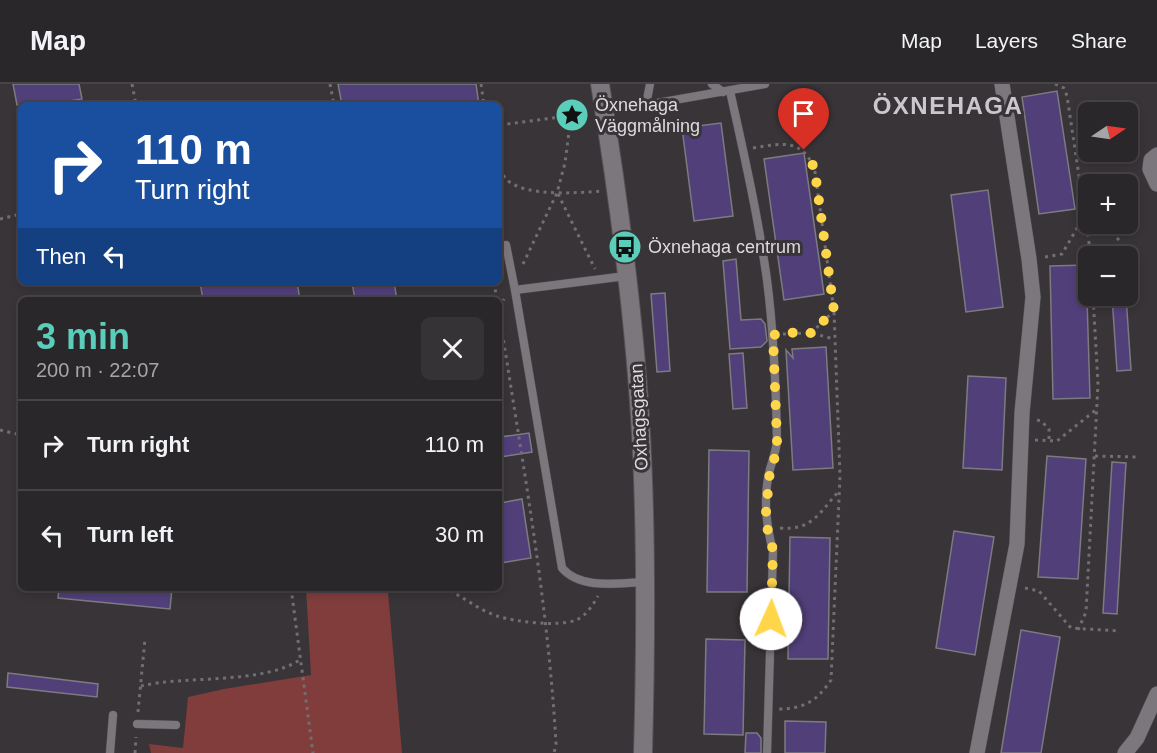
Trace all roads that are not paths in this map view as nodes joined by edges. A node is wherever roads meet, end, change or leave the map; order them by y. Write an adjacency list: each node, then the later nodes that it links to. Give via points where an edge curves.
1 (600, 84): 10 (street, Oxhagsgatan)
2 (650, 84): 6 (lane, via 646,105)
3 (711, 84): 6 (lane)
4 (765, 84): 6 (lane)
5 (1002, 84): 20 (street, via 1033,297 1022,420 1017,544)
6 (727, 91): 19 (lane, via 757,218 773,335 777,441 770,470 767,527 773,550)
7 (1157, 155): 8 (street, via 1151,160 1150,169)
8 (1157, 184)
9 (506, 245): 11 (lane)
10 (628, 276): 11 (lane); 12 (street, Oxhagsgatan, via 640,418)
11 (514, 286): 12 (lane, via 562,568 581,581)
12 (645, 582): 18 (street, Oxhagsgatan)
13 (1157, 694): 21 (street, via 1137,738)
14 (113, 715): 17 (lane)
15 (137, 724): 16 (lane)
16 (176, 725)
17 (110, 753)
18 (643, 753)
19 (766, 753)
20 (977, 753)
21 (1125, 753)

